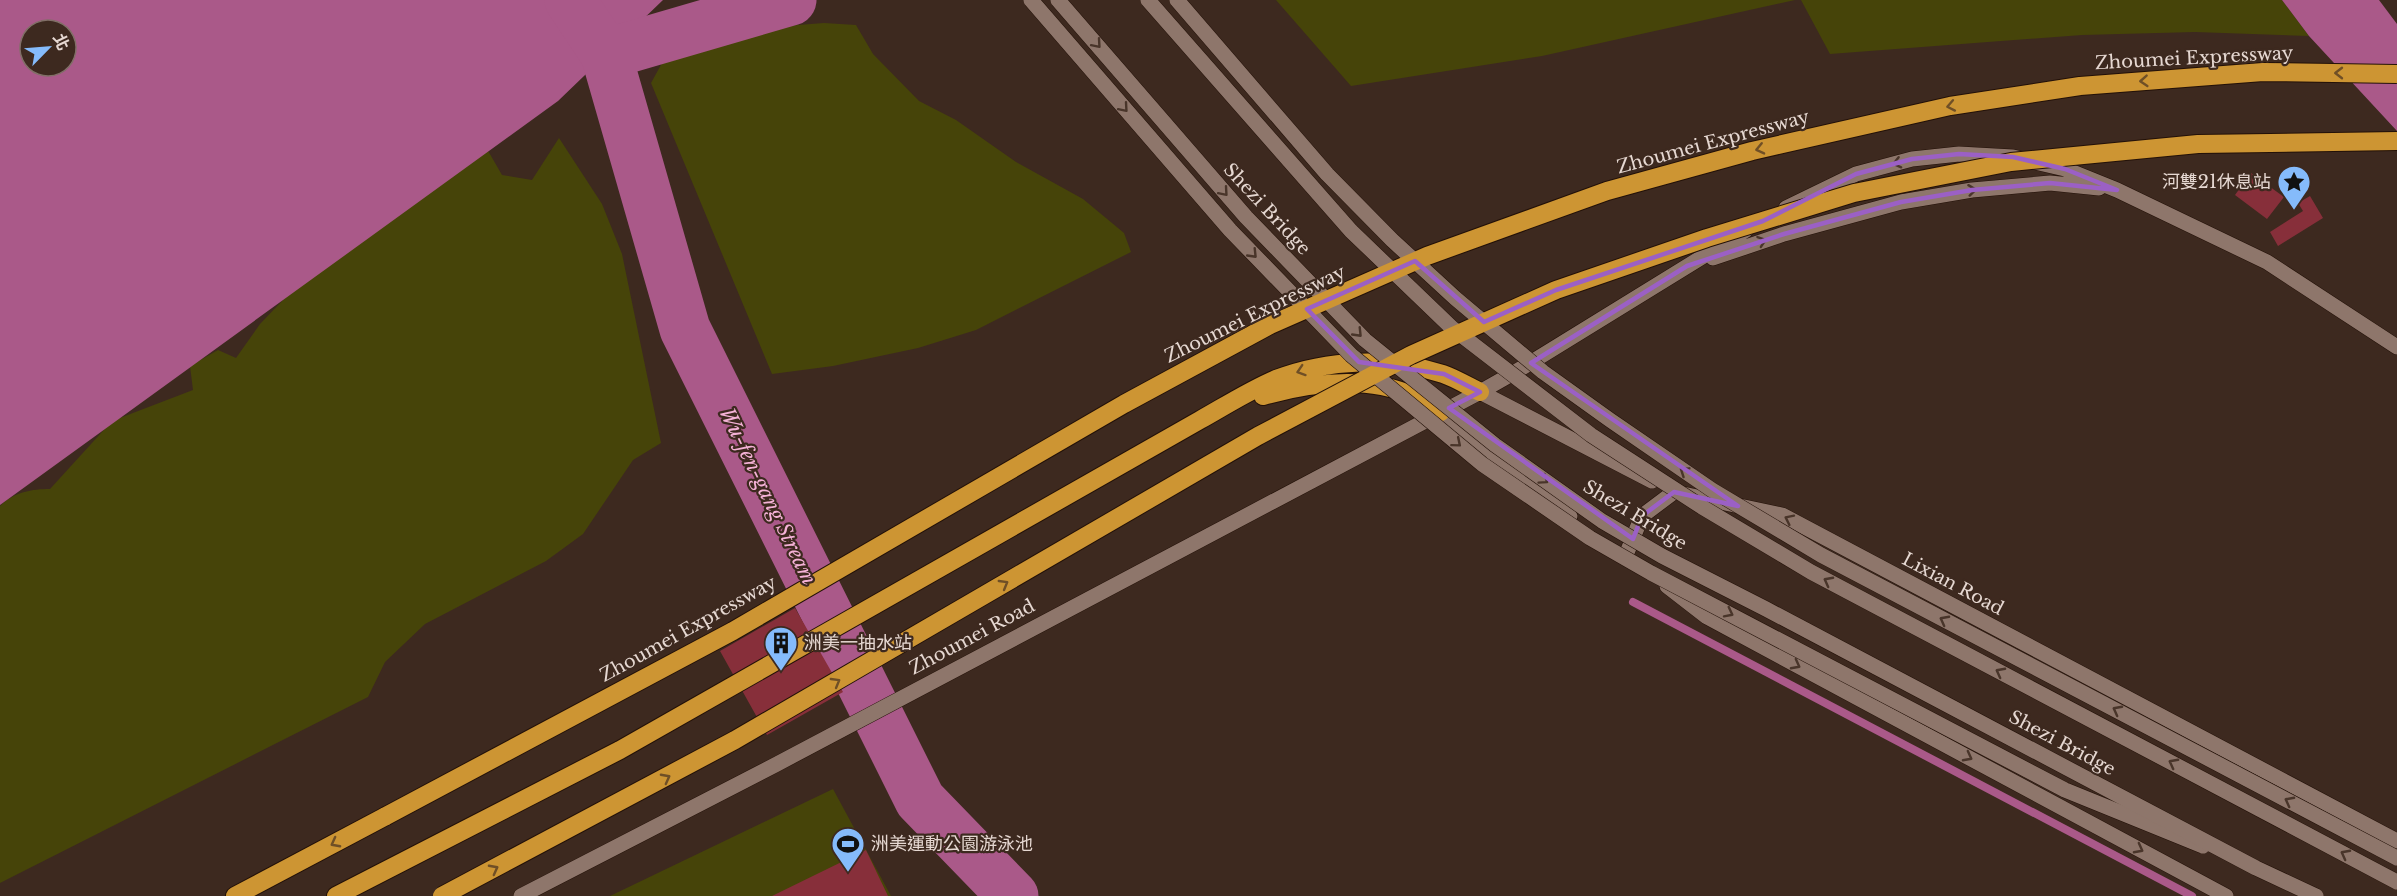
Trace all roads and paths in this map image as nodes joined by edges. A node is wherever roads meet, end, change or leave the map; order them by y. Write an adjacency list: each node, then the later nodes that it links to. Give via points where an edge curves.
1 (1030, 0): 17 (street, one-way to 17, bridge, via 1230,230 1351,355 1482,464 1590,538 1651,573 2065,790)
2 (1058, 0): 17 (street, Shezi Bridge, one-way to 17, bridge, via 1246,217 1365,340 1495,445 1602,521 1662,556)
3 (1148, 0): 18 (street, Shezi Bridge, one-way to 3, bridge, via 1811,572 1591,435 1452,328 1351,231)
4 (1177, 0): 16 (street, one-way to 4, bridge, via 1821,555 1713,490 1610,420 1543,372 1392,240 1327,174)
5 (2397, 74): 19 (highway, Zhoumei Expressway, one-way to 19, bridge, via 2263,72 2080,86 1950,106 1752,151 1608,192 1427,255 1270,325 1155,387 733,631)
6 (2397, 141): 21 (highway, one-way to 6, bridge, via 735,740 1258,436 1411,355 1556,290 1854,193 2011,162 2198,144)
7 (2117, 190): 8 (street, one-way to 7, via 1901,202 2050,183); 8 (street, one-way to 8, via 2065,169 2013,157 1959,154 1912,159 1836,183); 9 (street, via 2267,262)
8 (1687, 266): 10 (street, Zhoumei Road)
9 (2397, 347)
10 (1480, 392): 11 (street, Zhoumei Road); 12 (highway, one-way to 12, via 1444,374 1362,362 1314,367 1276,379); 13 (street, Lixian Road)
11 (1441, 412): 12 (highway, via 1413,395 1383,387 1320,384 1249,400); 14 (street, via 1562,511); 22 (street, Zhoumei Road)
12 (1200, 420): 20 (highway, via 620,750)
13 (1674, 492): 14 (street, via 1642,516); 15 (street, Lixian Road, one-way to 13, via 1782,515)
14 (1626, 555): 23 (street, one-way to 23, via 1707,617)
15 (2397, 842)
16 (2397, 858)
17 (2256, 868): 24 (street, Shezi Bridge, bridge)
18 (2397, 882)
19 (235, 896)
20 (336, 896)
21 (442, 896)
22 (521, 896)
23 (2226, 896)
24 (2316, 896)

